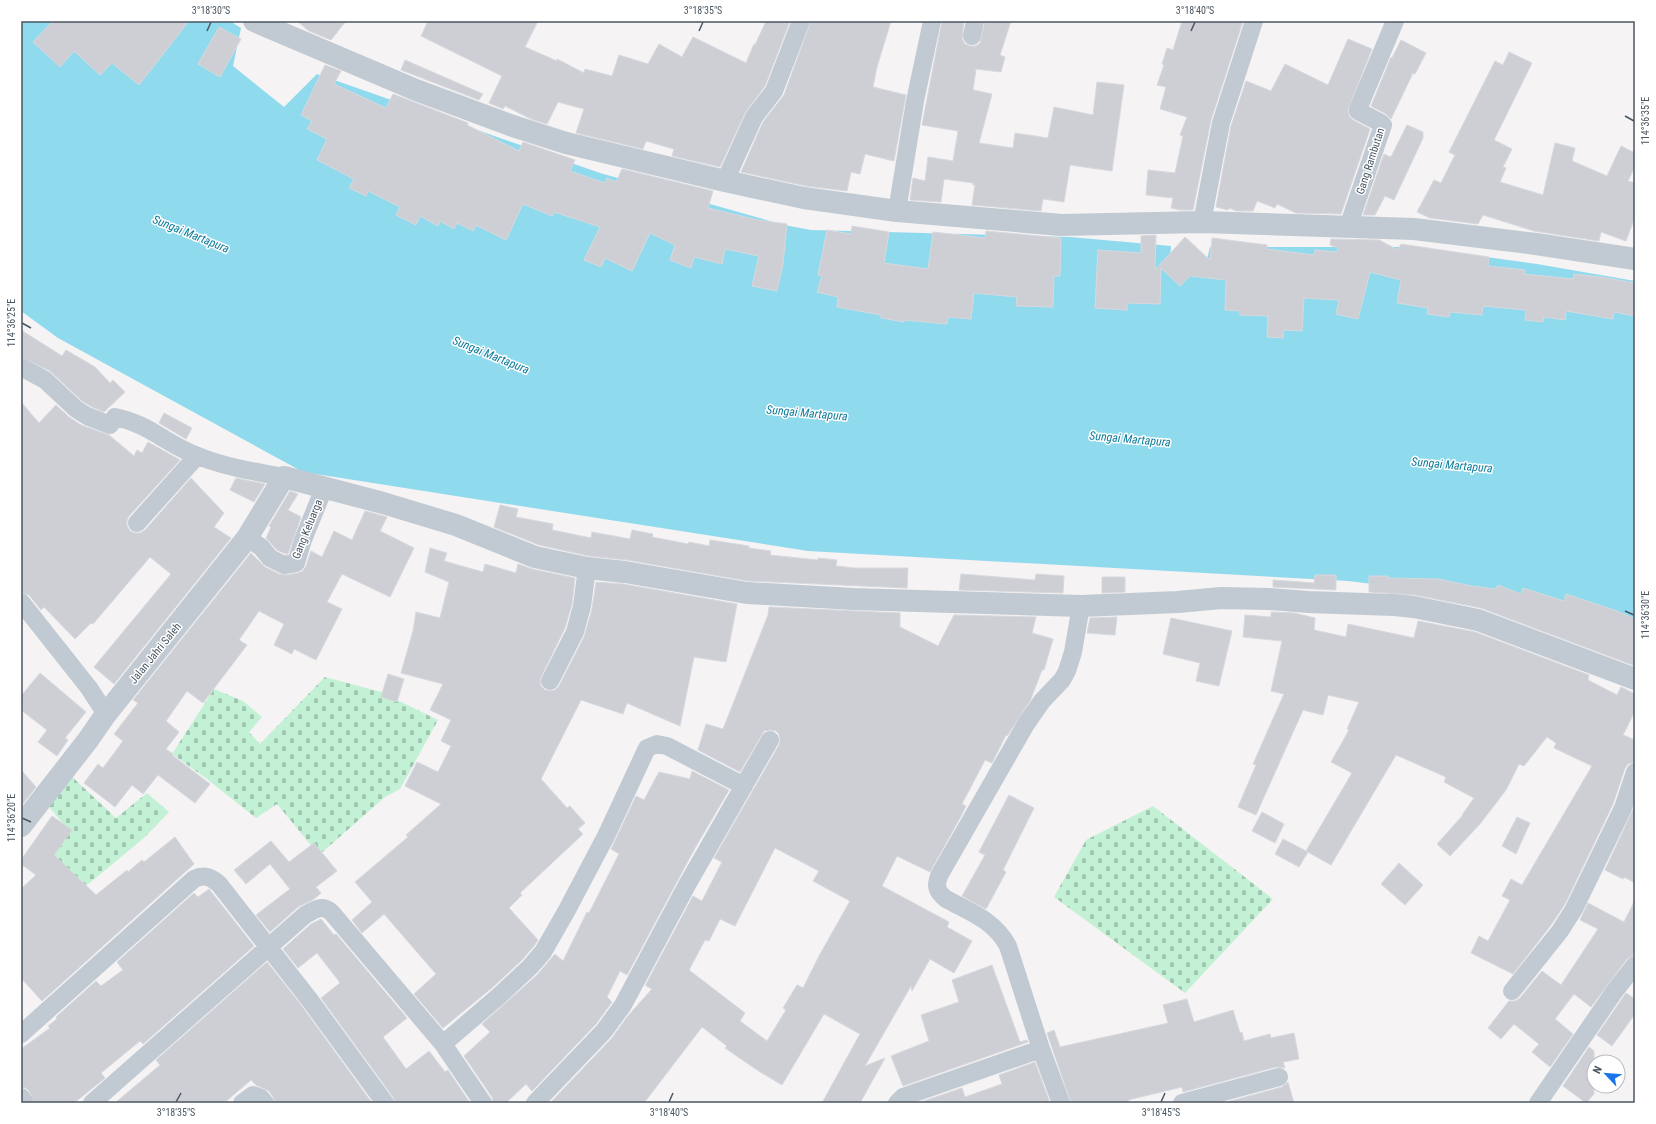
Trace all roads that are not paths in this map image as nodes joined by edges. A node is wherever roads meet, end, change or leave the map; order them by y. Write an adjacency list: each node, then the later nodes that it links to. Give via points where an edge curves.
1 (254, 21): 6 (street, via 408,87 510,125 566,143)
2 (801, 21): 6 (street, via 774,91 754,118)
3 (932, 21): 7 (street)
4 (1254, 21): 8 (street, via 1221,123)
5 (1395, 21): 9 (street, Gang Rambutan, via 1358,109 1383,125)
6 (725, 181): 7 (street, via 804,198)
7 (897, 211): 8 (street, via 1061,226)
8 (1202, 222): 9 (street)
9 (1348, 227): 10 (street, via 1414,229 1478,236)
10 (1635, 259)
11 (21, 367): 12 (street, via 45,380 87,416 110,425 115,417 130,420)
12 (197, 456): 13 (street); 15 (street)
13 (284, 477): 14 (street); 16 (street, Jalan Jahri Saleh)
14 (324, 488): 16 (street, Gang Keluarga, via 296,563 284,565 270,558 261,547); 17 (street, via 456,525 535,557)
15 (137, 523)
16 (247, 538): 22 (street, Jalan Jahri Saleh)
17 (587, 568): 19 (street, via 747,593); 21 (street, via 582,606 575,632)
18 (21, 602): 22 (street, via 90,688)
19 (1080, 606): 20 (street, via 1221,598 1414,607 1478,620); 32 (street, via 1073,652 1062,680 1042,701 1026,724 937,881 937,891 940,894 993,926 1005,939)
20 (1635, 679)
21 (550, 681)
22 (106, 714): 26 (street, Jalan Jahri Saleh)
23 (770, 740): 25 (street)
24 (1635, 772): 29 (street, via 1623,808 1574,909 1560,931)
25 (744, 786): 31 (street, via 667,746 657,744 647,748 606,836 543,952 530,967); 41 (street, via 687,885 623,1005 604,1031)
26 (21, 826)
27 (269, 947): 30 (street, via 219,884 207,877 199,876); 31 (street, via 314,909 328,910); 36 (street); 39 (street)
28 (1635, 965): 45 (street)
29 (1512, 991)
30 (21, 1034)
31 (443, 1044): 40 (street)
32 (1040, 1049): 42 (street, via 903,1097); 43 (street)
33 (1280, 1078): 44 (street)
34 (21, 1097): 35 (street)
35 (25, 1103)
36 (92, 1103)
37 (242, 1103): 38 (street, via 253,1095)
38 (265, 1103)
39 (385, 1103)
40 (483, 1103)
41 (535, 1103)
42 (897, 1103)
43 (1061, 1103)
44 (1182, 1103)
45 (1538, 1103)

